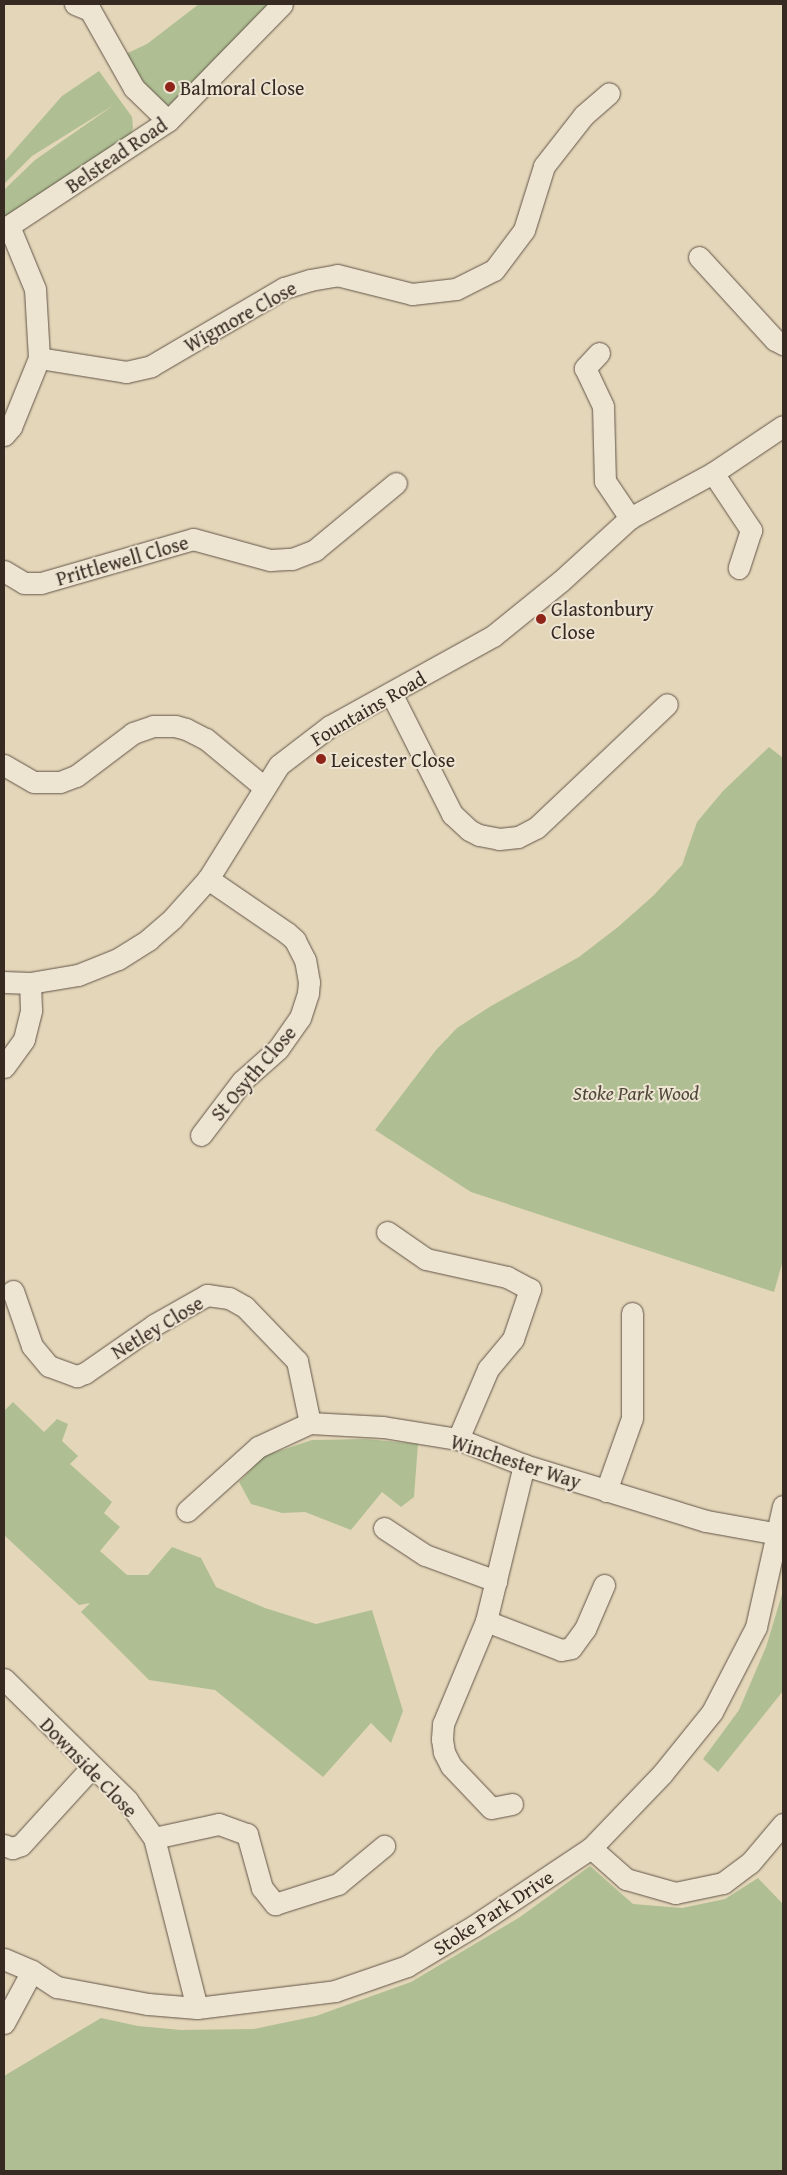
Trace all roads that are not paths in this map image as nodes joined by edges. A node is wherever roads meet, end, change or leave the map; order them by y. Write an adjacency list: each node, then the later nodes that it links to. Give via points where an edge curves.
1 (282, 4): 4 (street, Belstead Road)
2 (86, 6): 4 (street, via 134,88)
3 (609, 93): 9 (street, Wigmore Close, via 584,115 544,166 524,230 494,270 456,288 412,294 337,275 284,288 151,366 126,372)
4 (168, 121): 5 (street, Belstead Road)
5 (7, 228): 9 (street, via 35,289)
6 (700, 257): 7 (street, via 774,340)
7 (783, 344)
8 (598, 353): 14 (street, via 585,368 603,406 605,481)
9 (39, 358): 11 (street, via 11,427)
10 (783, 426): 12 (street, Fountains Road)
11 (4, 435)
12 (713, 473): 14 (street, Fountains Road); 15 (street, via 751,530)
13 (396, 483): 16 (street, Prittlewell Close, via 316,550 292,559 270,560 193,539 41,583 24,584)
14 (630, 518): 17 (street, Fountains Road, via 561,581 493,636)
15 (739, 568)
16 (4, 571)
17 (391, 693): 18 (street, via 452,814 469,830 499,839 518,837 536,828); 20 (street, Fountains Road, via 330,726 279,765)
18 (667, 704)
19 (4, 765): 20 (street, via 34,782 60,782 76,776 133,733 154,726 175,726 206,739)
20 (264, 787): 21 (street, Fountains Road)
21 (208, 879): 23 (street, Fountains Road, via 173,918 133,950 78,975); 25 (street, St Osyth Close, via 295,940 306,960 309,982 300,1018 289,1034 278,1049 242,1081)
22 (4, 982): 23 (street, Fountains Road)
23 (30, 983): 24 (street, via 31,1010 24,1039)
24 (4, 1067)
25 (201, 1135)
26 (387, 1232): 30 (street, via 426,1258 507,1277 530,1289 513,1339 488,1369)
27 (13, 1291): 29 (street, Netley Close, via 32,1346 49,1366 77,1376 154,1325 207,1296 229,1298 245,1306 297,1361)
28 (632, 1313): 32 (street, via 632,1418)
29 (310, 1423): 30 (street, Winchester Way, via 383,1427); 34 (street, Winchester Way, via 258,1446)
30 (458, 1439): 31 (street, Winchester Way)
31 (524, 1465): 32 (street, Winchester Way); 37 (street)
32 (606, 1490): 36 (street, Winchester Way, via 706,1520)
33 (783, 1506): 36 (street, Stoke Park Drive)
34 (187, 1511)
35 (384, 1528): 37 (street, via 425,1554)
36 (779, 1534): 47 (street, Stoke Park Drive, via 756,1627 712,1712 662,1774)
37 (496, 1581): 39 (street)
38 (604, 1585): 39 (street, via 585,1629 571,1648 561,1650)
39 (486, 1621): 42 (street, via 443,1724 442,1739 451,1766 491,1808)
40 (4, 1679): 41 (street, Downside Close)
41 (92, 1767): 44 (street, Downside Close, via 127,1800); 45 (street, via 21,1845 12,1848)
42 (512, 1804)
43 (783, 1824): 47 (street, via 750,1863 723,1883 674,1893 626,1879)
44 (154, 1838): 46 (street, via 219,1824 247,1834 262,1888 275,1904 338,1884); 50 (street, Downside Close)
45 (4, 1845)
46 (384, 1846)
47 (591, 1848): 50 (street, Stoke Park Drive, via 407,1966 335,1991)
48 (4, 1959): 49 (street, Stoke Park Drive)
49 (32, 1972): 50 (street, Stoke Park Drive, via 58,1987 148,2004); 51 (street)
50 (197, 2008)
51 (4, 2022)

